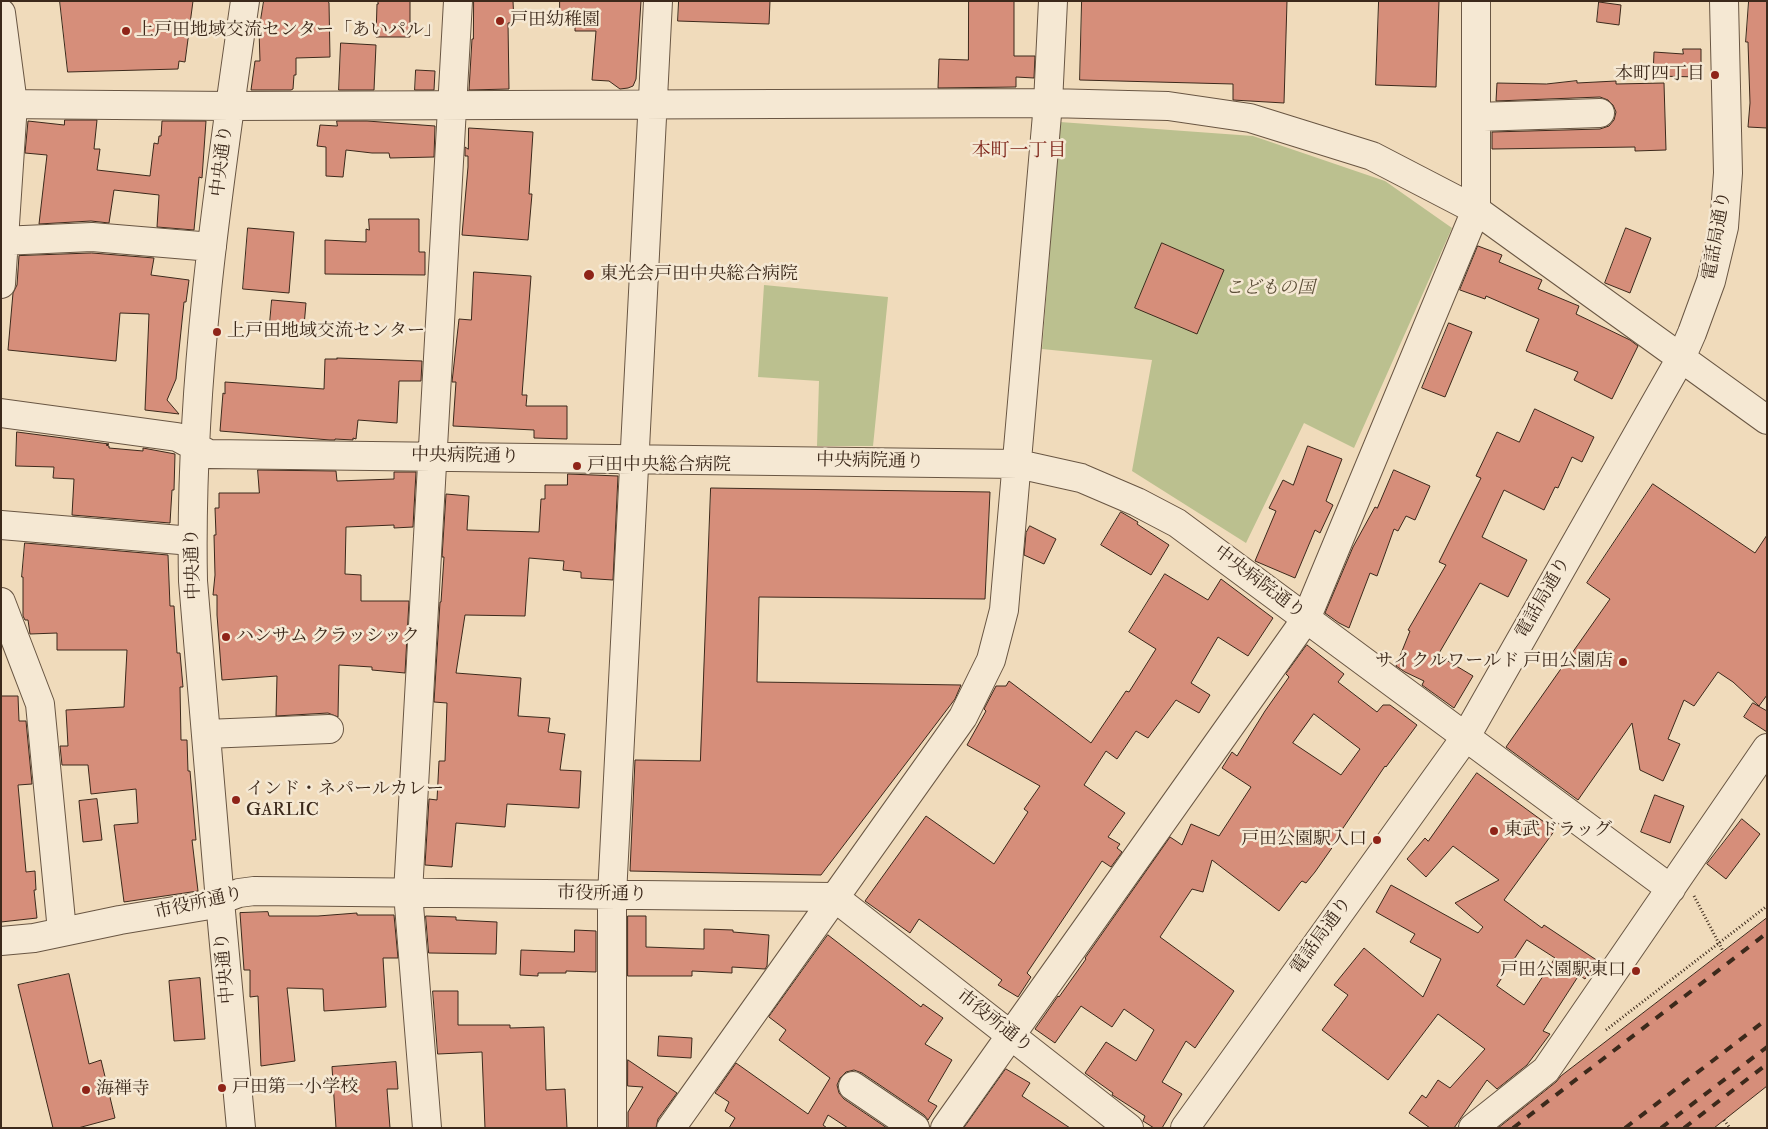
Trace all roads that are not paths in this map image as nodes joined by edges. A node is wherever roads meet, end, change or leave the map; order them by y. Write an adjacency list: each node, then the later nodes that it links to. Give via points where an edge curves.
1 (245, 1): 12 (street, 中央通り)
2 (458, 1): 10 (street)
3 (658, 1): 11 (street)
4 (1053, 1): 8 (street)
5 (1476, 1): 14 (street)
6 (1724, 1): 19 (street, 電話局通り, via 1728,173 1725,218 1712,282)
7 (1, 13): 9 (street)
8 (1048, 103): 11 (street); 15 (street, via 1168,106 1250,118 1372,156); 25 (street)
9 (7, 104): 12 (street); 16 (street)
10 (453, 105): 11 (street); 12 (street); 23 (street)
11 (652, 105): 24 (street)
12 (230, 106): 17 (street, 中央通り)
13 (1600, 112): 14 (street)
14 (1476, 117): 15 (street)
15 (1476, 210): 19 (street); 29 (street)
16 (3, 241): 17 (street, via 92,237); 18 (street)
17 (212, 247): 22 (street, 中央通り, via 201,340)
18 (1, 284)
19 (1681, 358): 21 (street); 33 (street, 電話局通り)
20 (1, 413): 22 (street, 中央病院通り, via 177,437)
21 (1767, 420)
22 (194, 446): 23 (street, 中央病院通り, via 209,454); 27 (street, 中央通り)
23 (433, 457): 24 (street, 中央病院通り); 36 (street)
24 (635, 459): 25 (street, 中央病院通り); 37 (street)
25 (1018, 464): 29 (street, 中央病院通り, via 1081,478 1177,523); 38 (street, via 1004,610 991,660 963,717)
26 (1, 525): 27 (street)
27 (192, 541): 32 (street, 中央通り)
28 (1, 602): 30 (street)
29 (1306, 619): 33 (street, 中央病院通り); 42 (street)
30 (7, 637): 40 (street, via 40,704)
31 (329, 729): 32 (street)
32 (206, 734): 39 (street, 中央通り)
33 (1465, 738): 35 (street, 中央病院通り); 51 (street, 電話局通り)
34 (1767, 748): 35 (street)
35 (1681, 889): 52 (street, via 1546,1070)
36 (408, 893): 37 (street, 市役所通り); 39 (street, 市役所通り, via 254,891); 45 (street)
37 (612, 895): 38 (street, 市役所通り); 46 (street)
38 (834, 897): 42 (street, 市役所通り); 47 (street)
39 (220, 901): 40 (street, 市役所通り); 44 (street, 中央通り)
40 (62, 931): 41 (street, 市役所通り)
41 (1, 941)
42 (1011, 1036): 49 (street); 50 (street, 市役所通り)
43 (854, 1086): 48 (street)
44 (241, 1128)
45 (427, 1128)
46 (612, 1128)
47 (671, 1128)
48 (915, 1128)
49 (945, 1128)
50 (1129, 1128)
51 (1185, 1128)
52 (1473, 1128)

